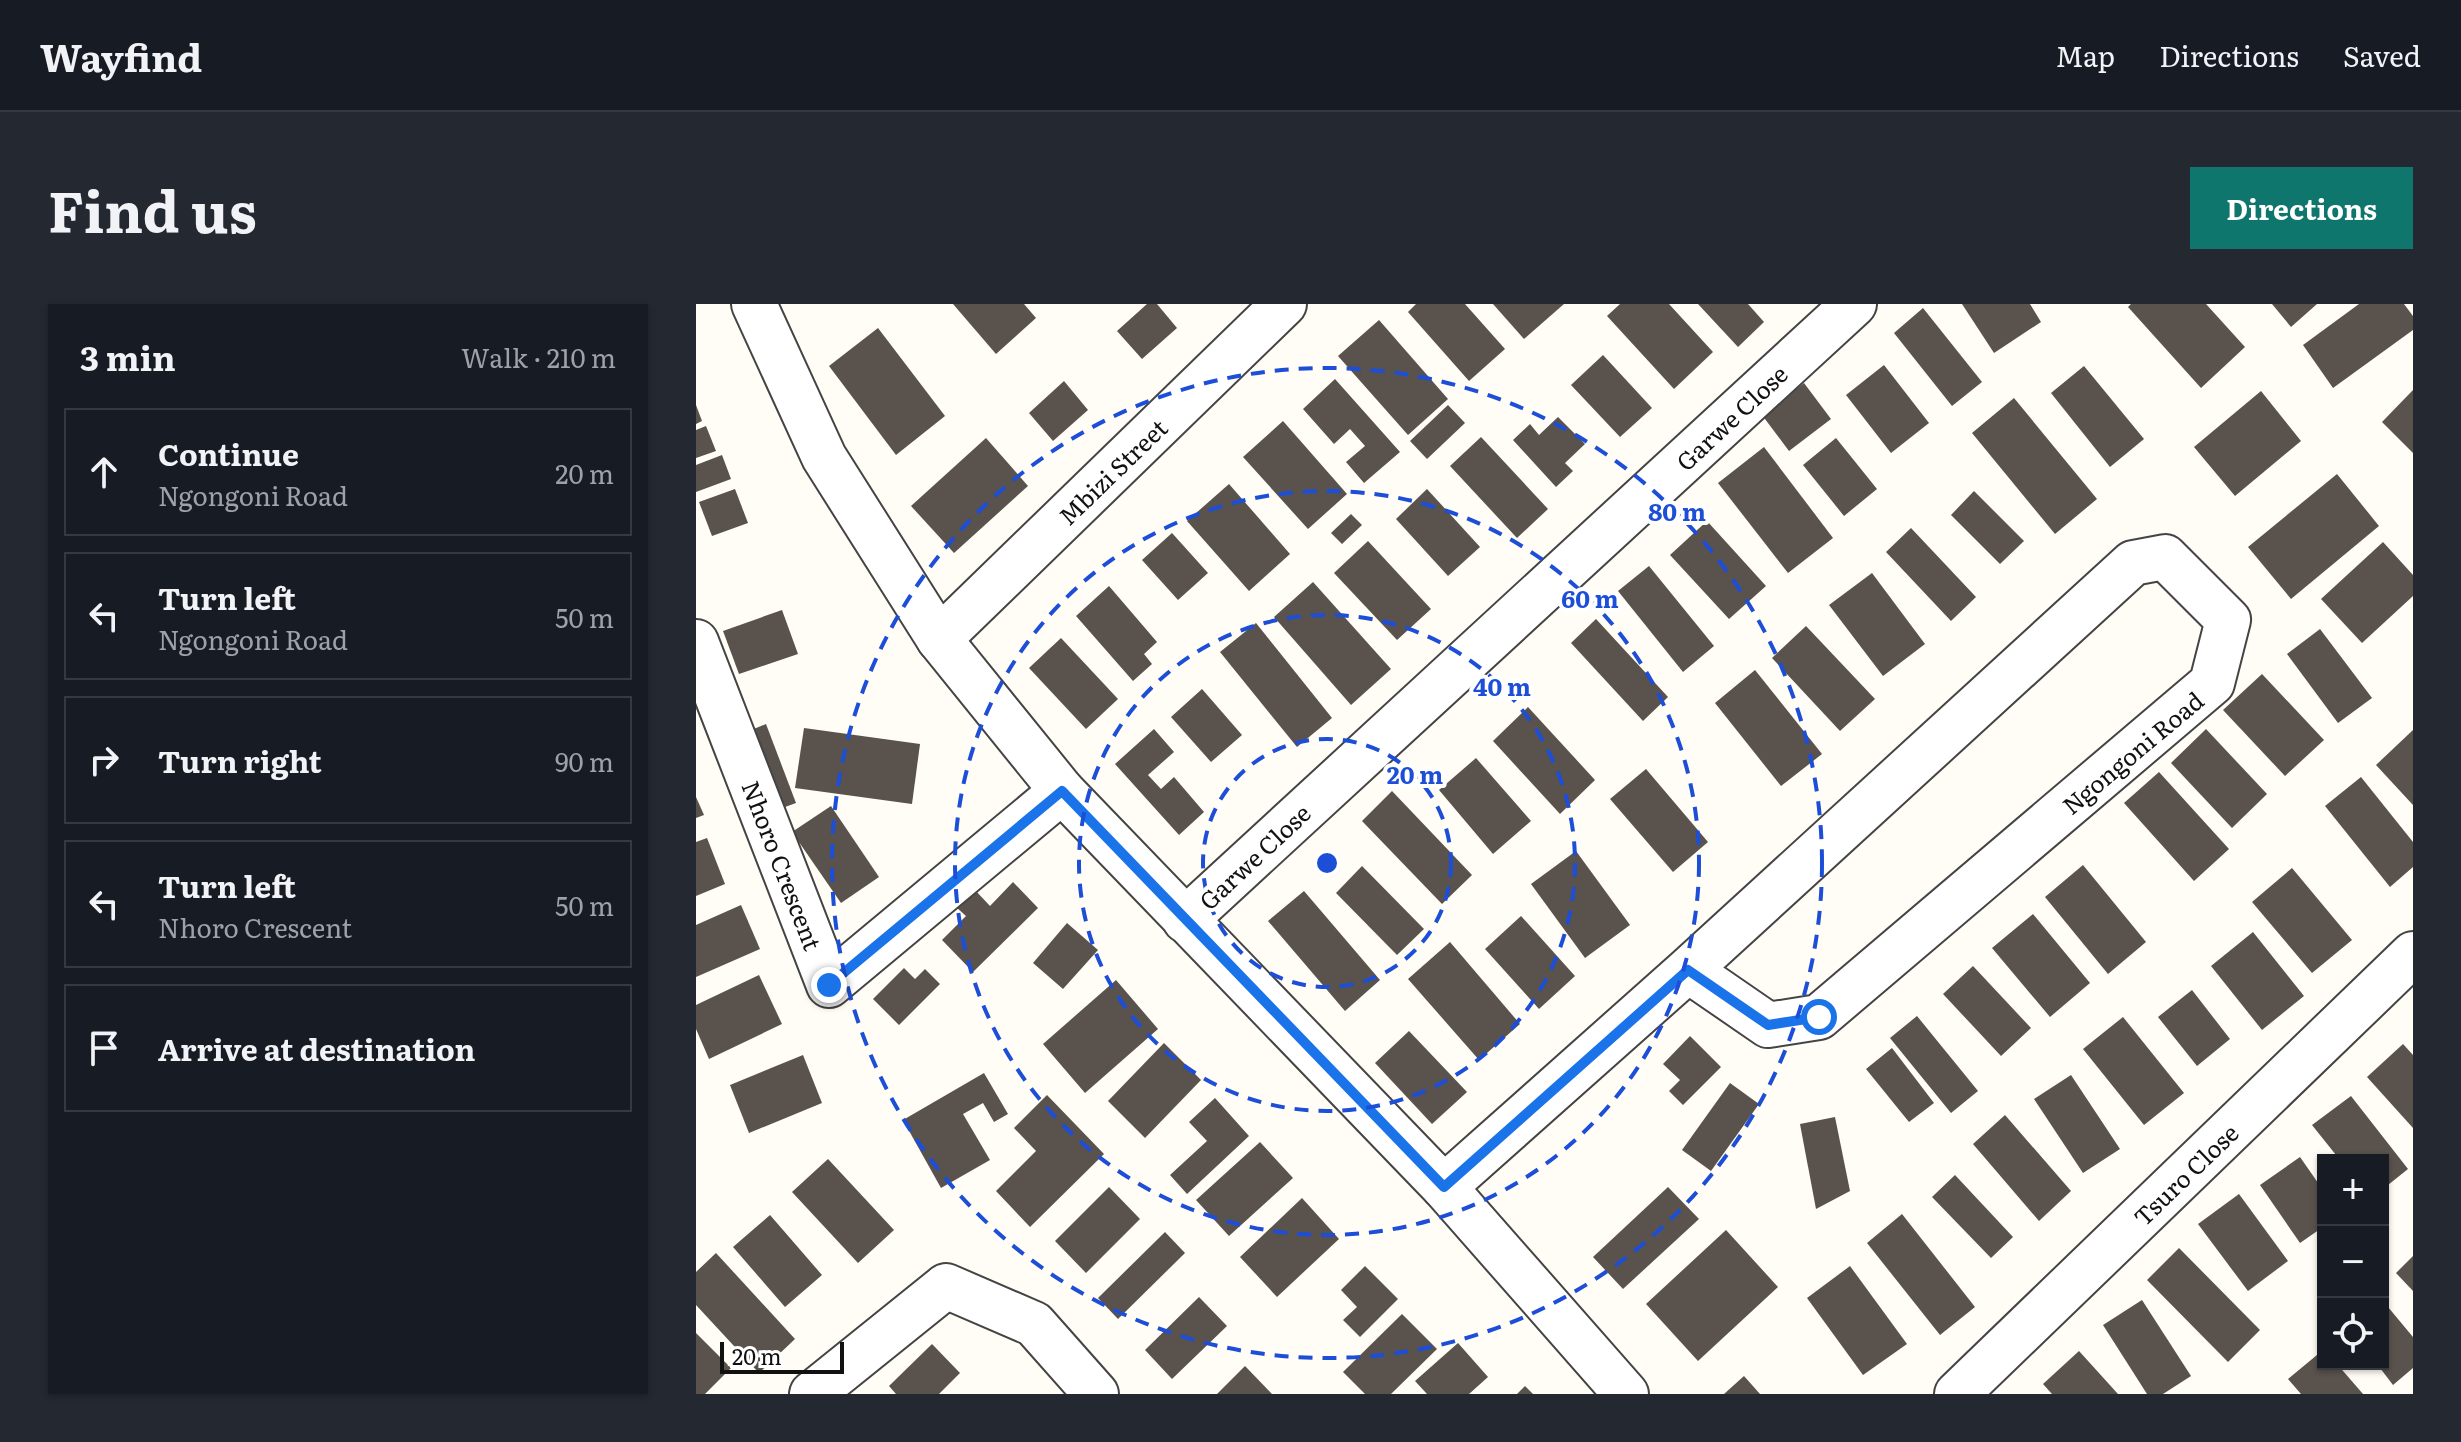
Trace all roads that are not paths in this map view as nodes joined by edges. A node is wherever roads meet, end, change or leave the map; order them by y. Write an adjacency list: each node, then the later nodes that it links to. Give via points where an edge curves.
1 (1284, 304): 4 (street, Mbizi Street)
2 (1854, 304): 7 (street, Garwe Close)
3 (758, 306): 4 (street, via 824,457)
4 (939, 639): 6 (street)
5 (696, 642): 6 (street, Nhoro Crescent, via 829,985)
6 (1062, 791): 7 (street)
7 (1185, 920): 10 (street)
8 (2413, 954): 14 (street, Tsuro Close)
9 (1688, 970): 9 (street, Ngongoni Road, via 2133,563 2165,557 2228,620 2212,683 1819,1017 1768,1025); 10 (street, Ngongoni Road)
10 (1444, 1187): 13 (street)
11 (812, 1394): 12 (street, via 946,1286 1034,1324)
12 (1096, 1394)
13 (1626, 1394)
14 (1957, 1394)

